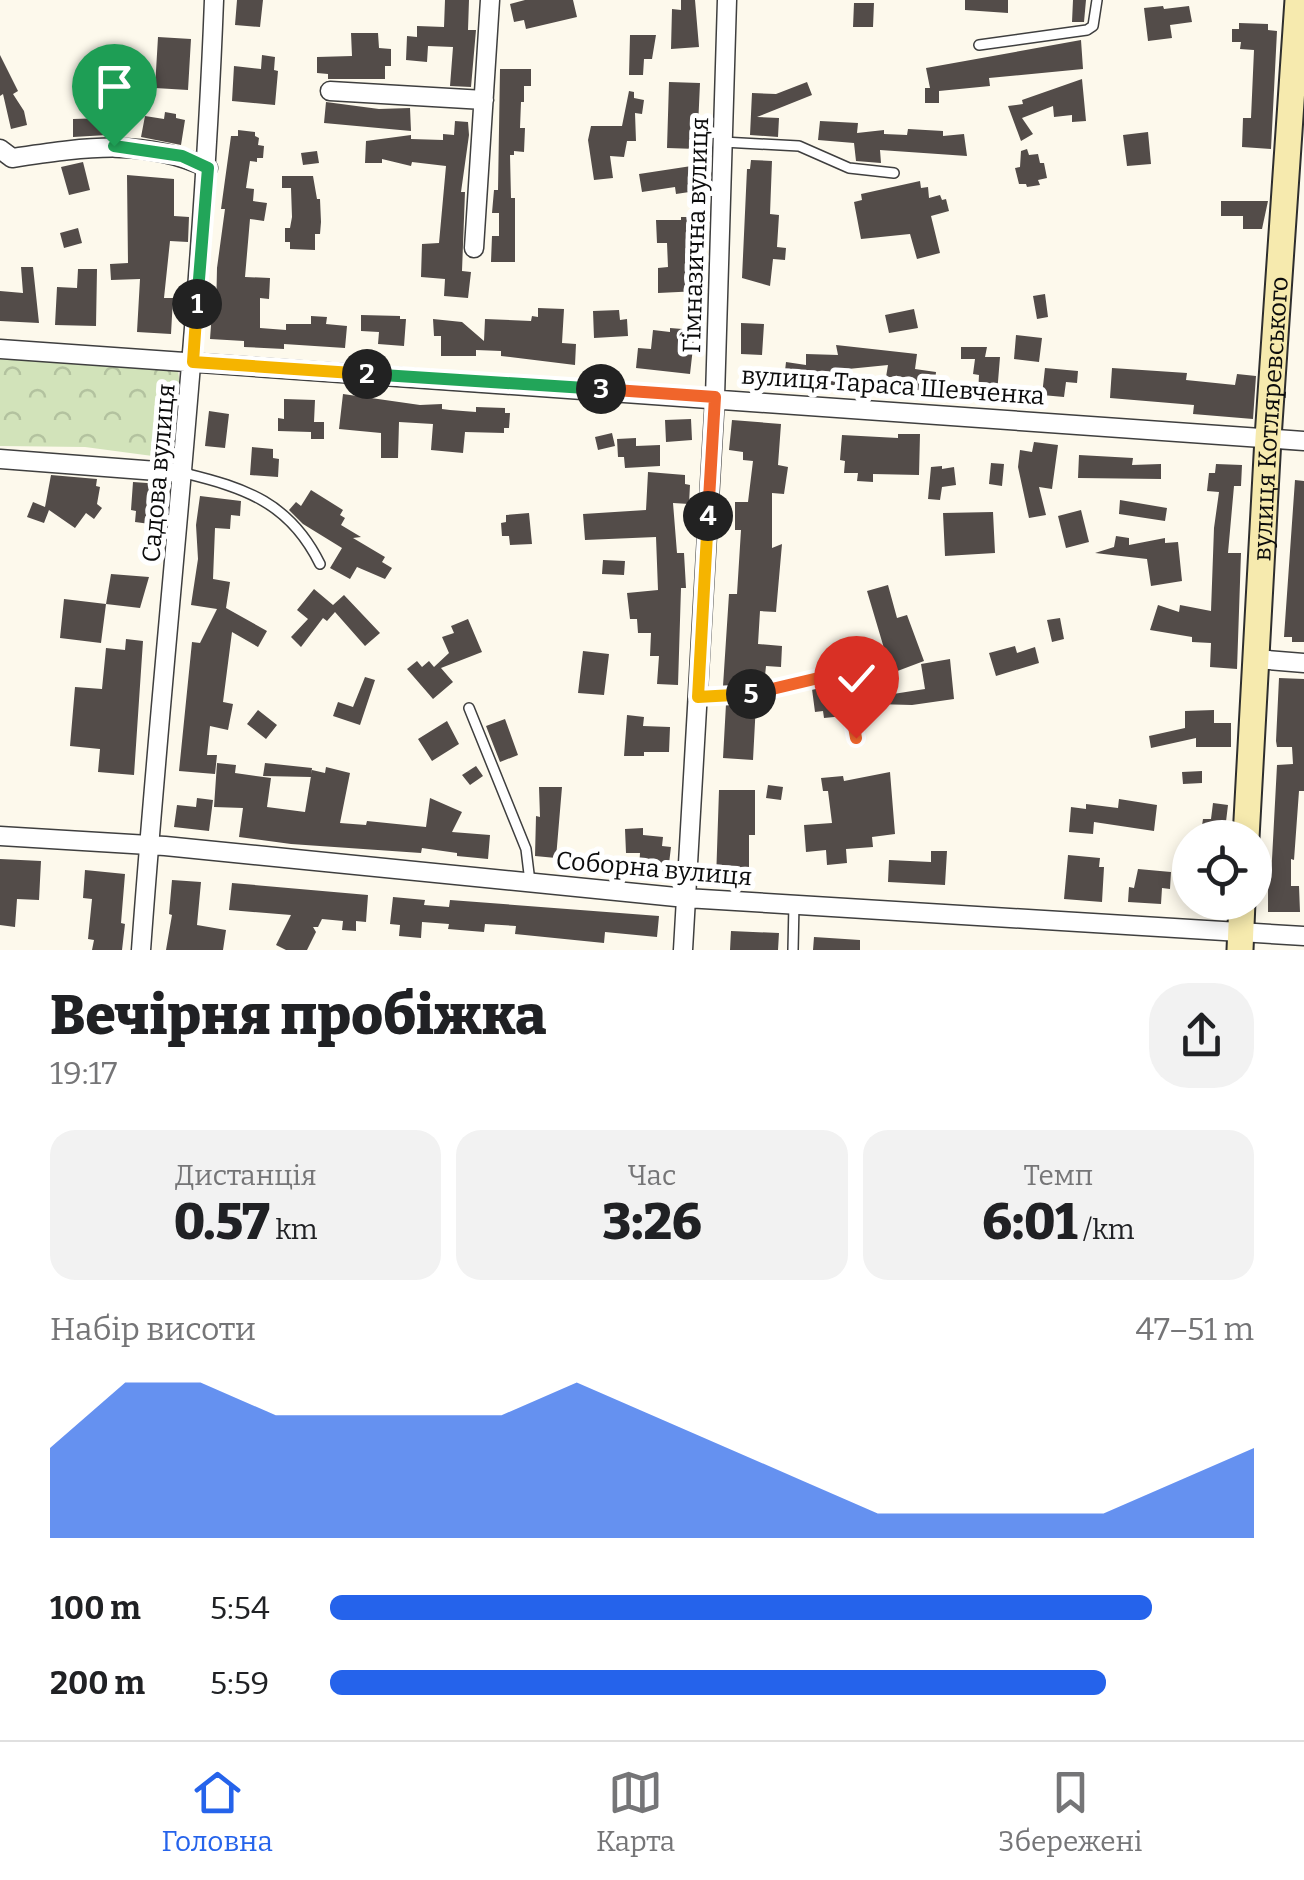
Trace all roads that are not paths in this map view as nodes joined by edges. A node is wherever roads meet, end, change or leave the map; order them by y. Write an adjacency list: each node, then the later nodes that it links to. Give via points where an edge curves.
1 (214, 0): 11 (street, Садова вулиця)
2 (490, 0): 8 (street)
3 (727, 0): 9 (street, Гімназична вулиця)
4 (1097, 0): 6 (lane, via 1094,26 1087,30)
5 (1298, 0): 17 (main road, вулиця Котляревського)
6 (979, 45)
7 (330, 91): 8 (street)
8 (484, 100): 13 (street)
9 (723, 142): 12 (lane, via 799,146 849,168); 16 (street, Гімназична вулиця)
10 (0, 150): 11 (street, via 12,158 114,146 182,156)
11 (208, 168): 15 (street, Садова вулиця)
12 (894, 172)
13 (474, 248)
14 (0, 349): 15 (street, вулиця Тараса Шевченка)
15 (193, 362): 16 (street, вулиця Тараса Шевченка); 20 (street, Садова вулиця)
16 (715, 397): 17 (street, вулиця Тараса Шевченка); 24 (street, Гімназична вулиця)
17 (1268, 438): 18 (street, вулиця Тараса Шевченка); 22 (main road, вулиця Котляревського)
18 (1304, 440)
19 (0, 459): 20 (street)
20 (183, 473): 21 (lane, via 254,494 296,526); 29 (street, Садова вулиця)
21 (320, 564)
22 (1256, 658): 23 (street); 27 (main road, вулиця Котляревського)
23 (1304, 663)
24 (698, 697): 26 (lane, via 765,694 844,672); 31 (street, Гімназична вулиця)
25 (469, 708): 30 (lane, via 526,849)
26 (856, 738)
27 (1247, 820)
28 (0, 836): 29 (street, Соборна вулиця)
29 (148, 846): 30 (street, Соборна вулиця); 35 (street, Садова вулиця)
30 (530, 882): 31 (street, Соборна вулиця)
31 (686, 898): 32 (street, Соборна вулиця); 36 (street, Гімназична вулиця)
32 (794, 904): 34 (street, Соборна вулиця); 37 (lane)
33 (1304, 936): 34 (street, Соборна вулиця)
34 (1240, 940)
35 (141, 950)
36 (683, 950)
37 (793, 950)

